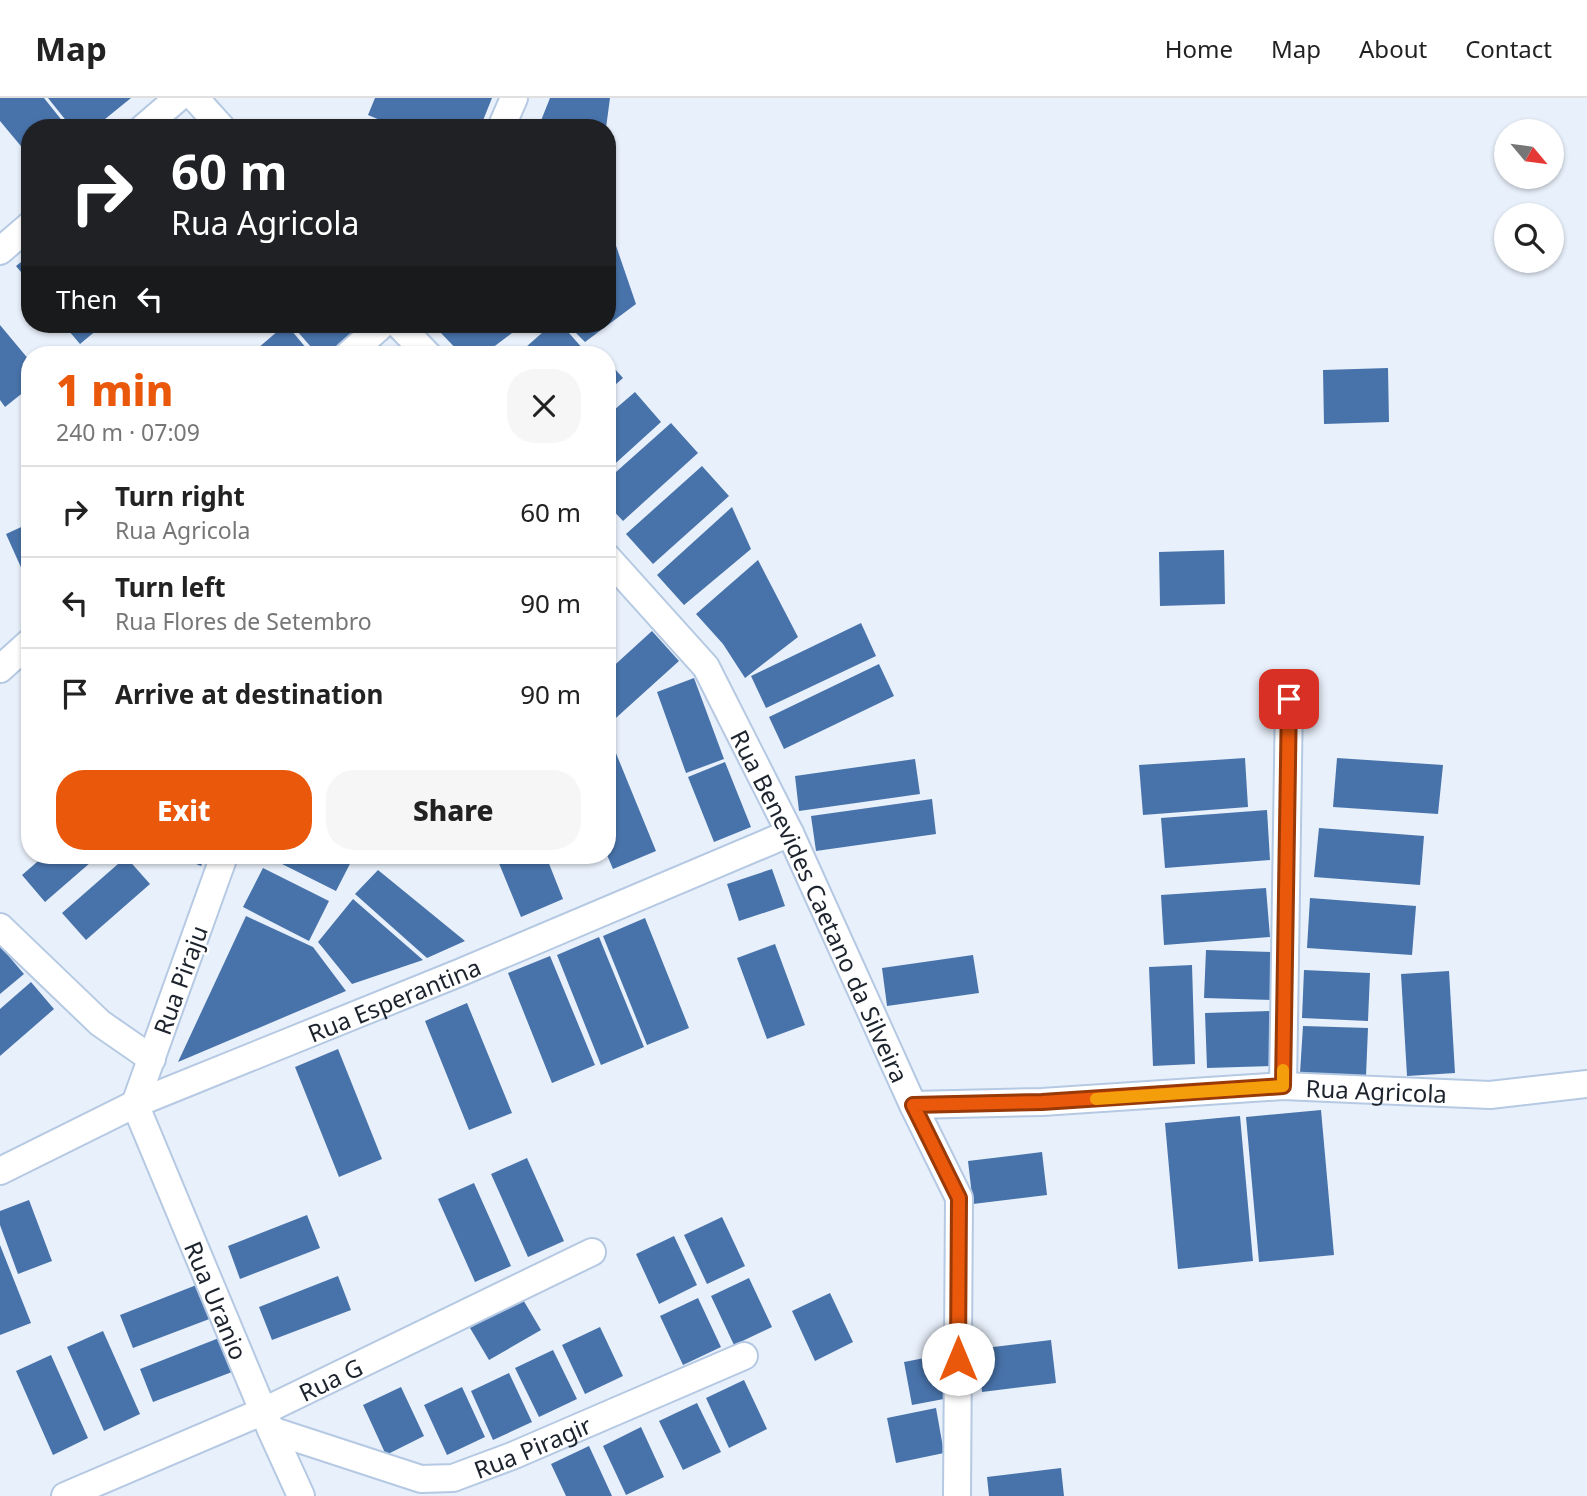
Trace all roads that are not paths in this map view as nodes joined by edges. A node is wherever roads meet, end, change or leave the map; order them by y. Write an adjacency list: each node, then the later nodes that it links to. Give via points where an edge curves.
1 (178, 98): 4 (street)
2 (195, 98): 5 (street)
3 (514, 98): 6 (street)
4 (154, 119)
5 (214, 119)
6 (505, 119)
7 (21, 234): 8 (street)
8 (0, 251)
9 (373, 333): 11 (street)
10 (405, 334): 12 (street)
11 (358, 346)
12 (418, 346)
13 (616, 567): 17 (street, Rua Benevides Caetano da Silveira, via 706,667)
14 (21, 650): 15 (street)
15 (0, 668)
16 (1289, 699): 22 (street)
17 (790, 833): 23 (street, Rua Esperantina); 24 (street, Rua Benevides Caetano da Silveira)
18 (221, 864): 20 (street, Rua Piraju)
19 (0, 927): 20 (street, via 100,1023)
20 (152, 1059): 23 (street, Rua Piraju)
21 (1587, 1084): 22 (street, Rua Agricola, via 1490,1095)
22 (1283, 1086): 24 (street, Rua Agricola, via 1042,1102)
23 (135, 1104): 25 (street, Rua Esperantina); 28 (street, Rua Uranio)
24 (913, 1105): 31 (street, Rua Benevides Caetano da Silveira, via 959,1198)
25 (0, 1171)
26 (592, 1252): 28 (street, Rua G)
27 (744, 1356): 28 (street, Rua Piragir, via 453,1478 421,1479)
28 (267, 1421): 29 (street, Rua G); 30 (street, Rua Uranio)
29 (65, 1496)
30 (301, 1496)
31 (957, 1496)

